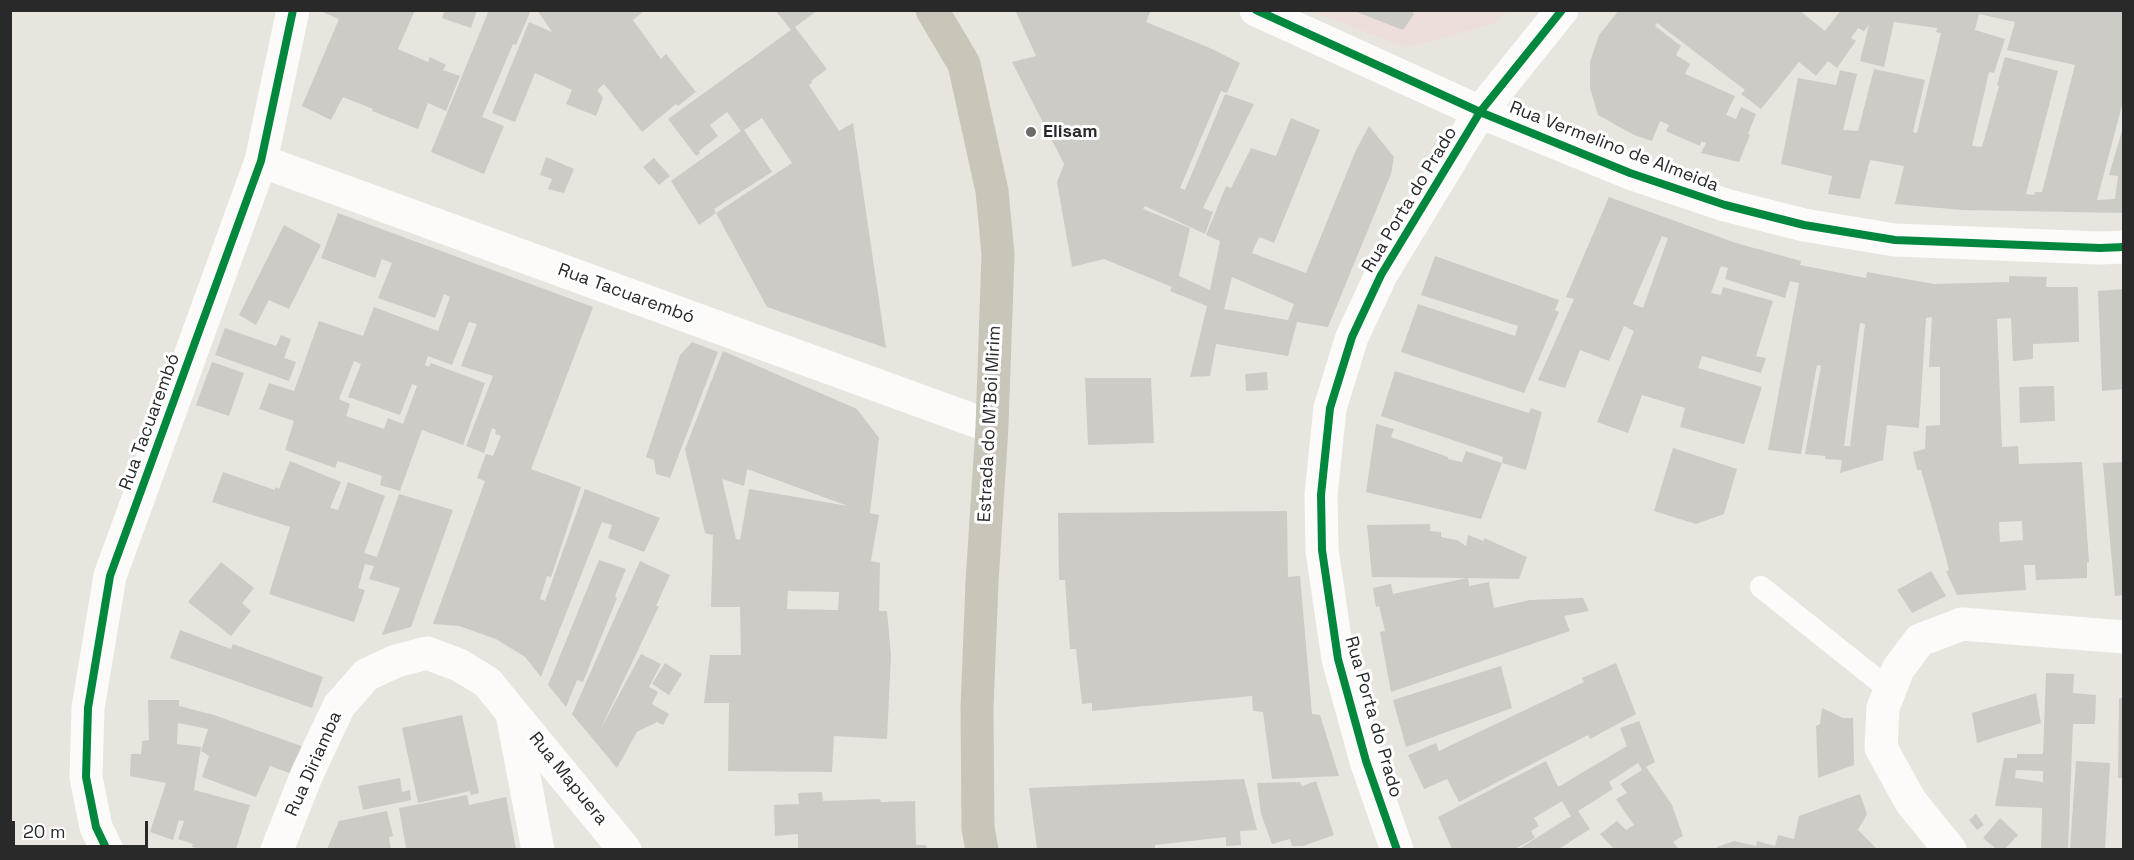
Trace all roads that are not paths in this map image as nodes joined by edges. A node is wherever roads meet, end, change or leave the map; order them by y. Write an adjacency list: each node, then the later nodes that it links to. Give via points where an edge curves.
1 (293, 10): 6 (street, Rua Tacuarembó)
2 (932, 10): 8 (main road, Estrada do M'Boi Mirim, via 964,64 992,190 998,254)
3 (1256, 10): 5 (street, Rua Vermelino de Almeida)
4 (1562, 10): 5 (street, Rua Porta do Prado)
5 (1480, 112): 7 (street, Rua Vermelino de Almeida, via 1630,173 1725,205 1804,225 1895,240); 18 (street, Rua Porta do Prado, via 1381,275 1352,337 1330,408 1321,495 1322,550 1338,659 1366,761)
6 (261, 161): 8 (street, Rua Tacuarembó); 13 (street, Rua Tacuarembó, via 110,576 88,708 87,777 96,827)
7 (2124, 247)
8 (992, 427): 17 (main road, Estrada do M'Boi Mirim, via 977,708 978,828)
9 (1761, 587): 11 (lane)
10 (2124, 637): 11 (street, via 1962,624 1920,640 1898,669)
11 (1890, 690): 19 (street, via 1883,708 1881,748 1911,802)
12 (511, 709): 14 (street, Rua Diriamba, via 487,682 459,665 427,653 366,675 339,706); 15 (street); 16 (street, Rua Mapuera)
13 (107, 849)
14 (277, 849)
15 (538, 849)
16 (625, 849)
17 (982, 849)
18 (1397, 849)
19 (1950, 849)

